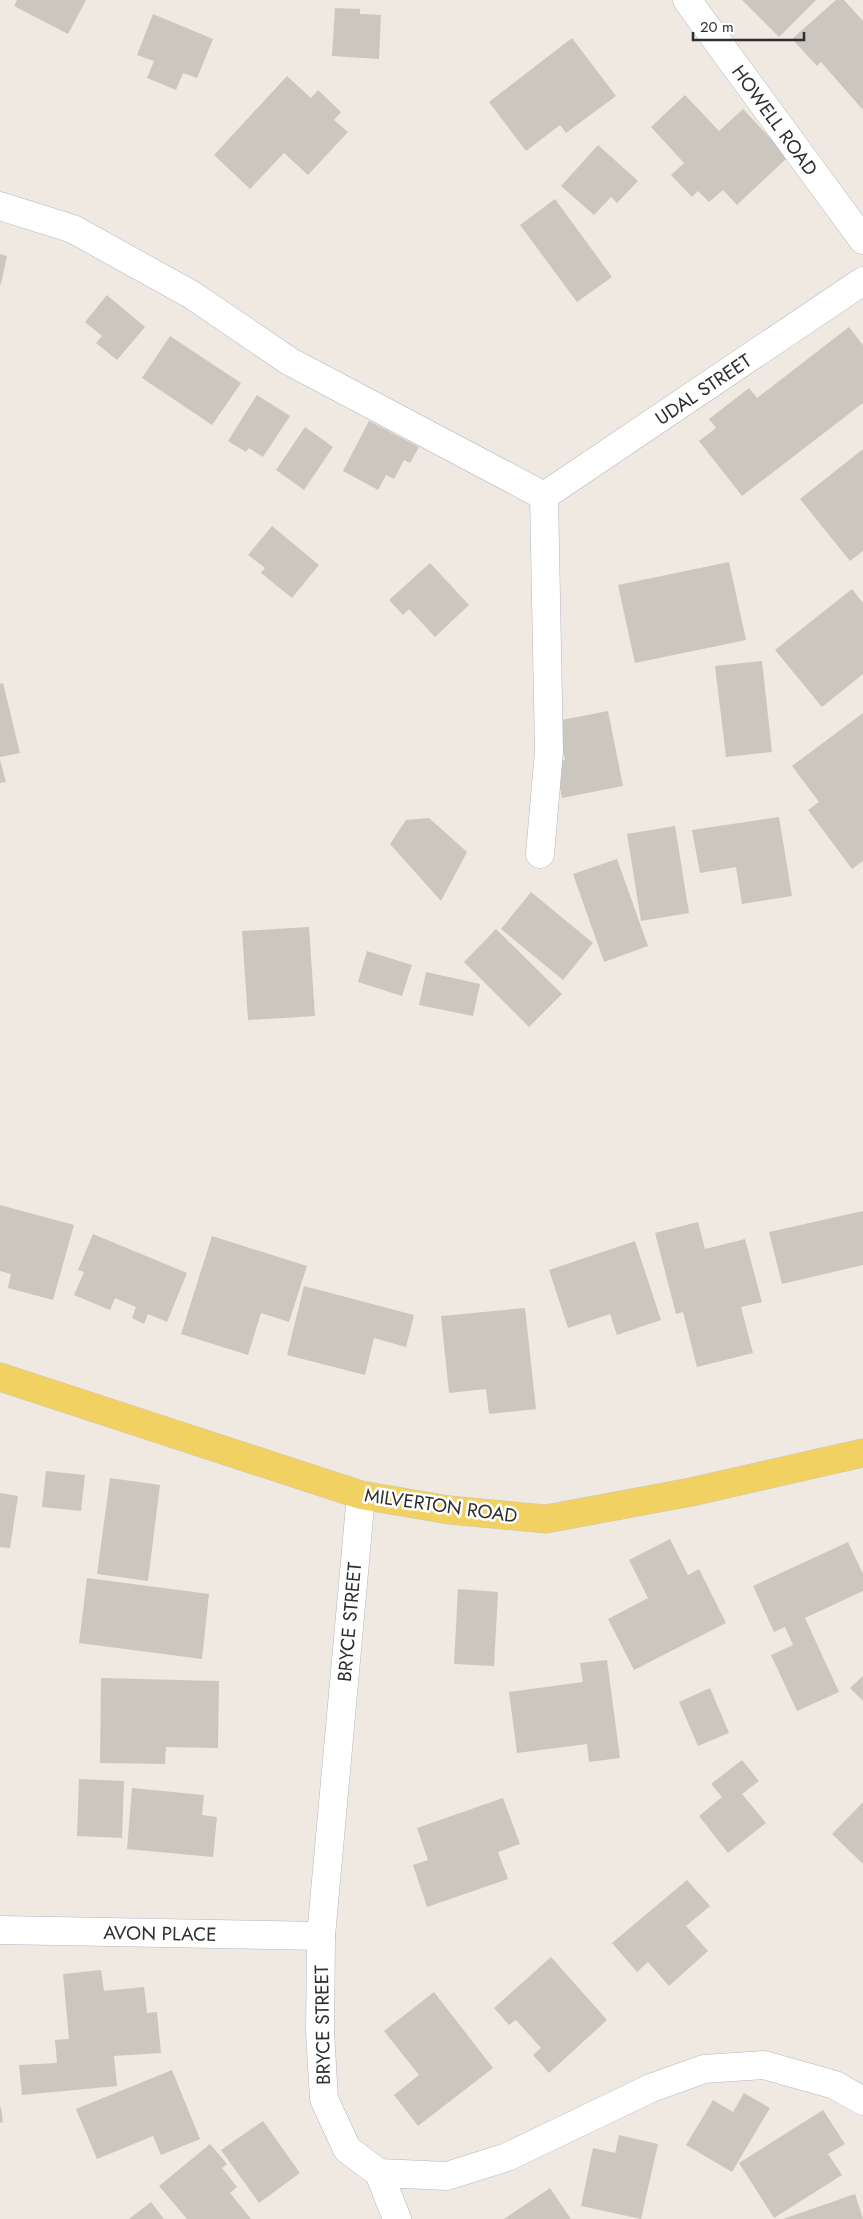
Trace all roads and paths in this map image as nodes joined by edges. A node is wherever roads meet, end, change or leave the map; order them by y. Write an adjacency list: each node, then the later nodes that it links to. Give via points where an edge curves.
1 (687, 0): 3 (street, HOWELL ROAD)
2 (0, 206): 5 (street, via 74,229 192,295 289,362)
3 (863, 240)
4 (863, 281): 5 (street, UDAL STREET)
5 (544, 496): 6 (street, via 549,752)
6 (540, 854)
7 (0, 1377): 9 (main road, MILVERTON ROAD)
8 (863, 1453): 9 (main road, MILVERTON ROAD, via 691,1492 546,1519 449,1510)
9 (361, 1495): 11 (street, BRYCE STREET)
10 (0, 1930): 11 (street, AVON PLACE)
11 (321, 1936): 13 (street, BRYCE STREET, via 320,2032 324,2099 346,2149)
12 (863, 2101): 13 (street, via 835,2085 764,2064 704,2069 651,2088 507,2157 447,2176)
13 (379, 2173): 14 (street)
14 (397, 2219)

